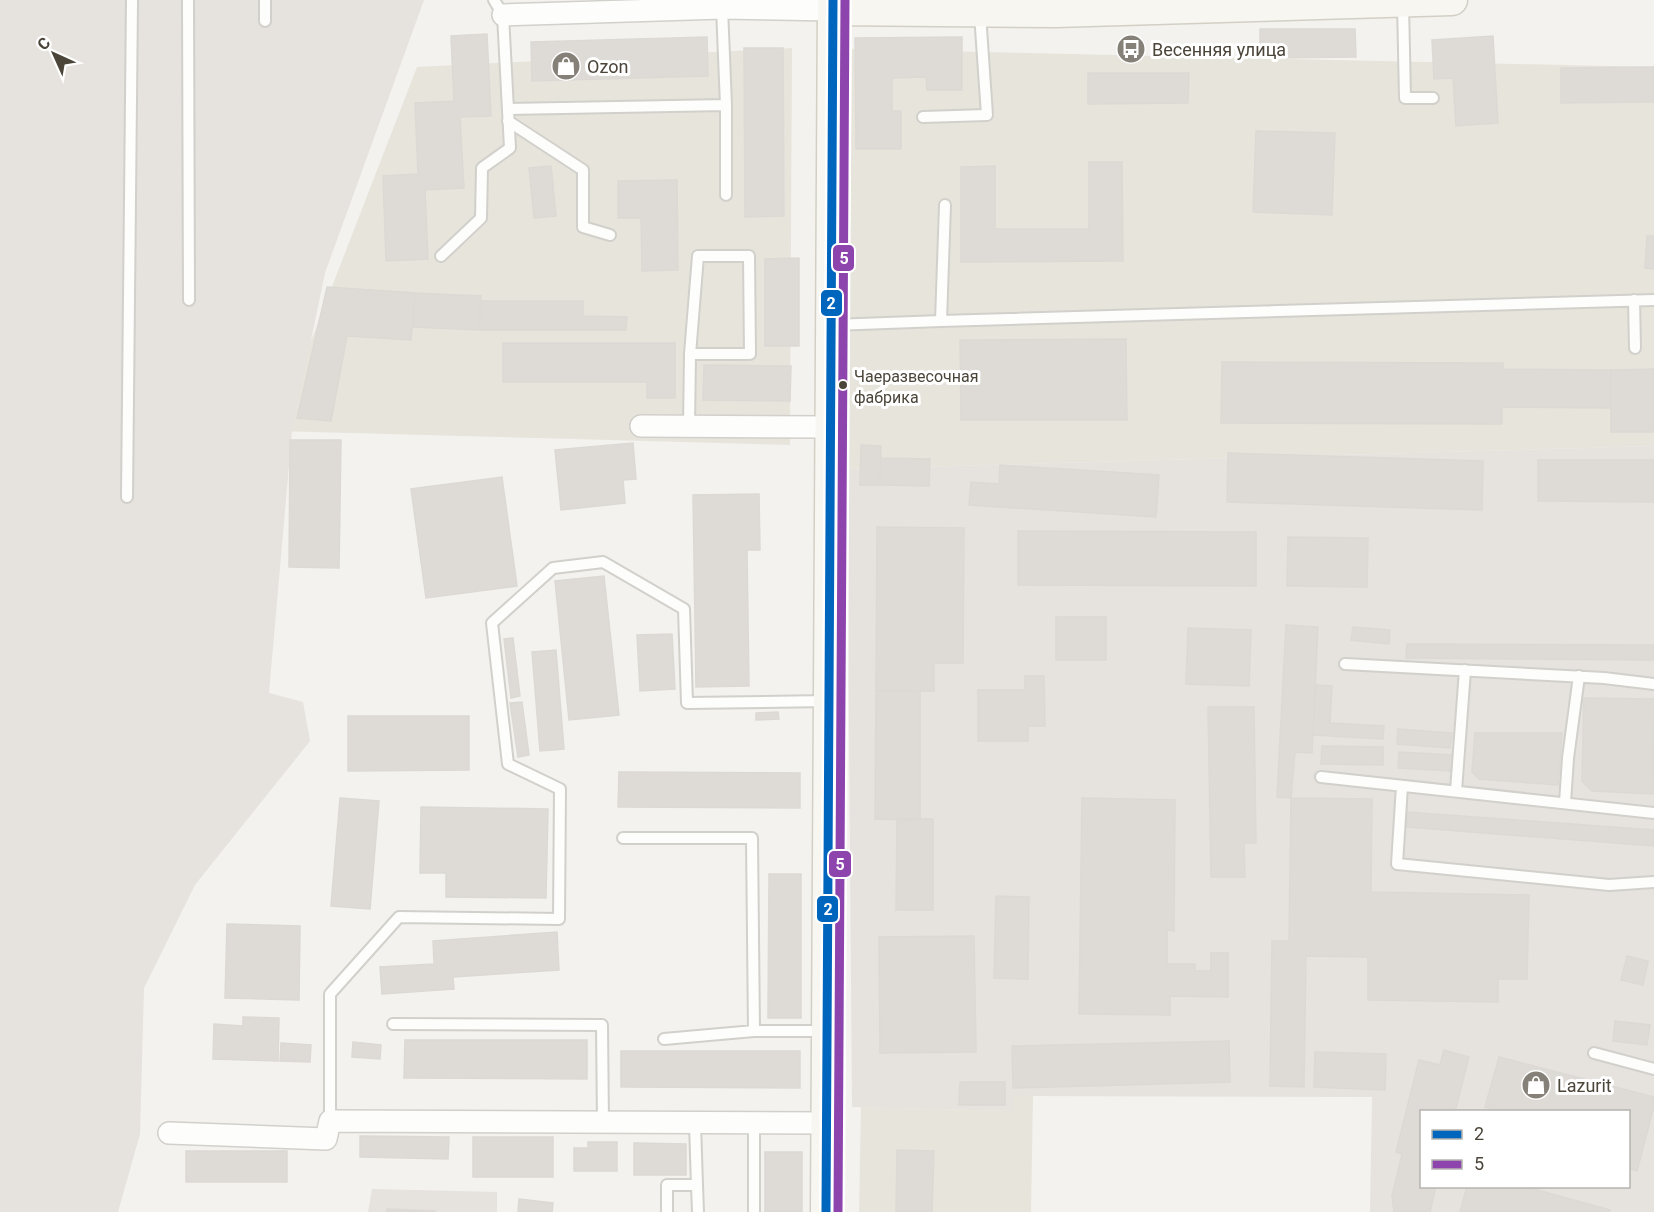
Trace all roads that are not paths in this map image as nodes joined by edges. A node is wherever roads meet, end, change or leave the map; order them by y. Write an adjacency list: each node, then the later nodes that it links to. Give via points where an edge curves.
1 (132, 0): 32 (lane)
2 (188, 0): 22 (lane)
3 (265, 0): 12 (lane)
4 (1452, 0): 5 (street)
5 (1403, 1): 6 (street); 13 (lane, via 1405,98)
6 (1281, 3): 8 (street)
7 (833, 5): 10 (street); 11 (street); 26 (street)
8 (1056, 6): 11 (street)
9 (498, 8): 10 (street); 15 (lane)
10 (722, 8): 14 (lane)
11 (980, 12): 16 (lane, via 987,115)
12 (265, 21)
13 (1433, 98)
14 (726, 105): 15 (lane); 18 (lane)
15 (508, 108): 17 (lane)
16 (923, 117)
17 (508, 121): 20 (lane, via 583,170 583,227); 21 (lane, via 510,148 482,168 481,218)
18 (726, 195)
19 (945, 205): 25 (lane)
20 (610, 235)
21 (441, 256)
22 (189, 300)
23 (1634, 300): 24 (lane); 25 (lane); 27 (lane)
24 (1654, 300)
25 (941, 321): 26 (lane)
26 (831, 325): 31 (street)
27 (1635, 348)
28 (690, 354): 28 (lane, via 698,256 749,256 750,354); 30 (lane)
29 (641, 426): 30 (street)
30 (689, 427): 31 (street)
31 (830, 427): 37 (street)
32 (127, 497)
33 (1345, 664): 34 (lane)
34 (1466, 670): 35 (lane); 40 (lane)
35 (1579, 676): 36 (lane); 41 (lane)
36 (1654, 684)
37 (828, 701): 47 (street); 51 (lane, via 687,703 684,609 603,562 553,567 492,623 508,764 560,789 559,919 399,917 330,994)
38 (1321, 777): 39 (lane)
39 (1402, 786): 40 (lane); 44 (lane, via 1397,864 1609,885)
40 (1456, 791): 41 (lane)
41 (1565, 803): 42 (lane)
42 (1654, 813)
43 (623, 838): 46 (lane, via 752,837)
44 (1654, 882)
45 (393, 1024): 52 (lane, via 602,1025)
46 (754, 1031): 47 (lane); 48 (lane)
47 (826, 1031): 53 (street)
48 (664, 1039)
49 (1594, 1053): 50 (lane)
50 (1654, 1069)
51 (330, 1121): 52 (street); 56 (street, via 326,1139)
52 (603, 1123): 54 (street)
53 (826, 1123): 55 (street); 61 (street)
54 (695, 1124): 55 (street); 57 (lane)
55 (754, 1124): 60 (lane)
56 (169, 1133)
57 (697, 1185): 58 (lane, via 667,1185); 59 (lane)
58 (667, 1212)
59 (698, 1212)
60 (754, 1212)
61 (826, 1212)

